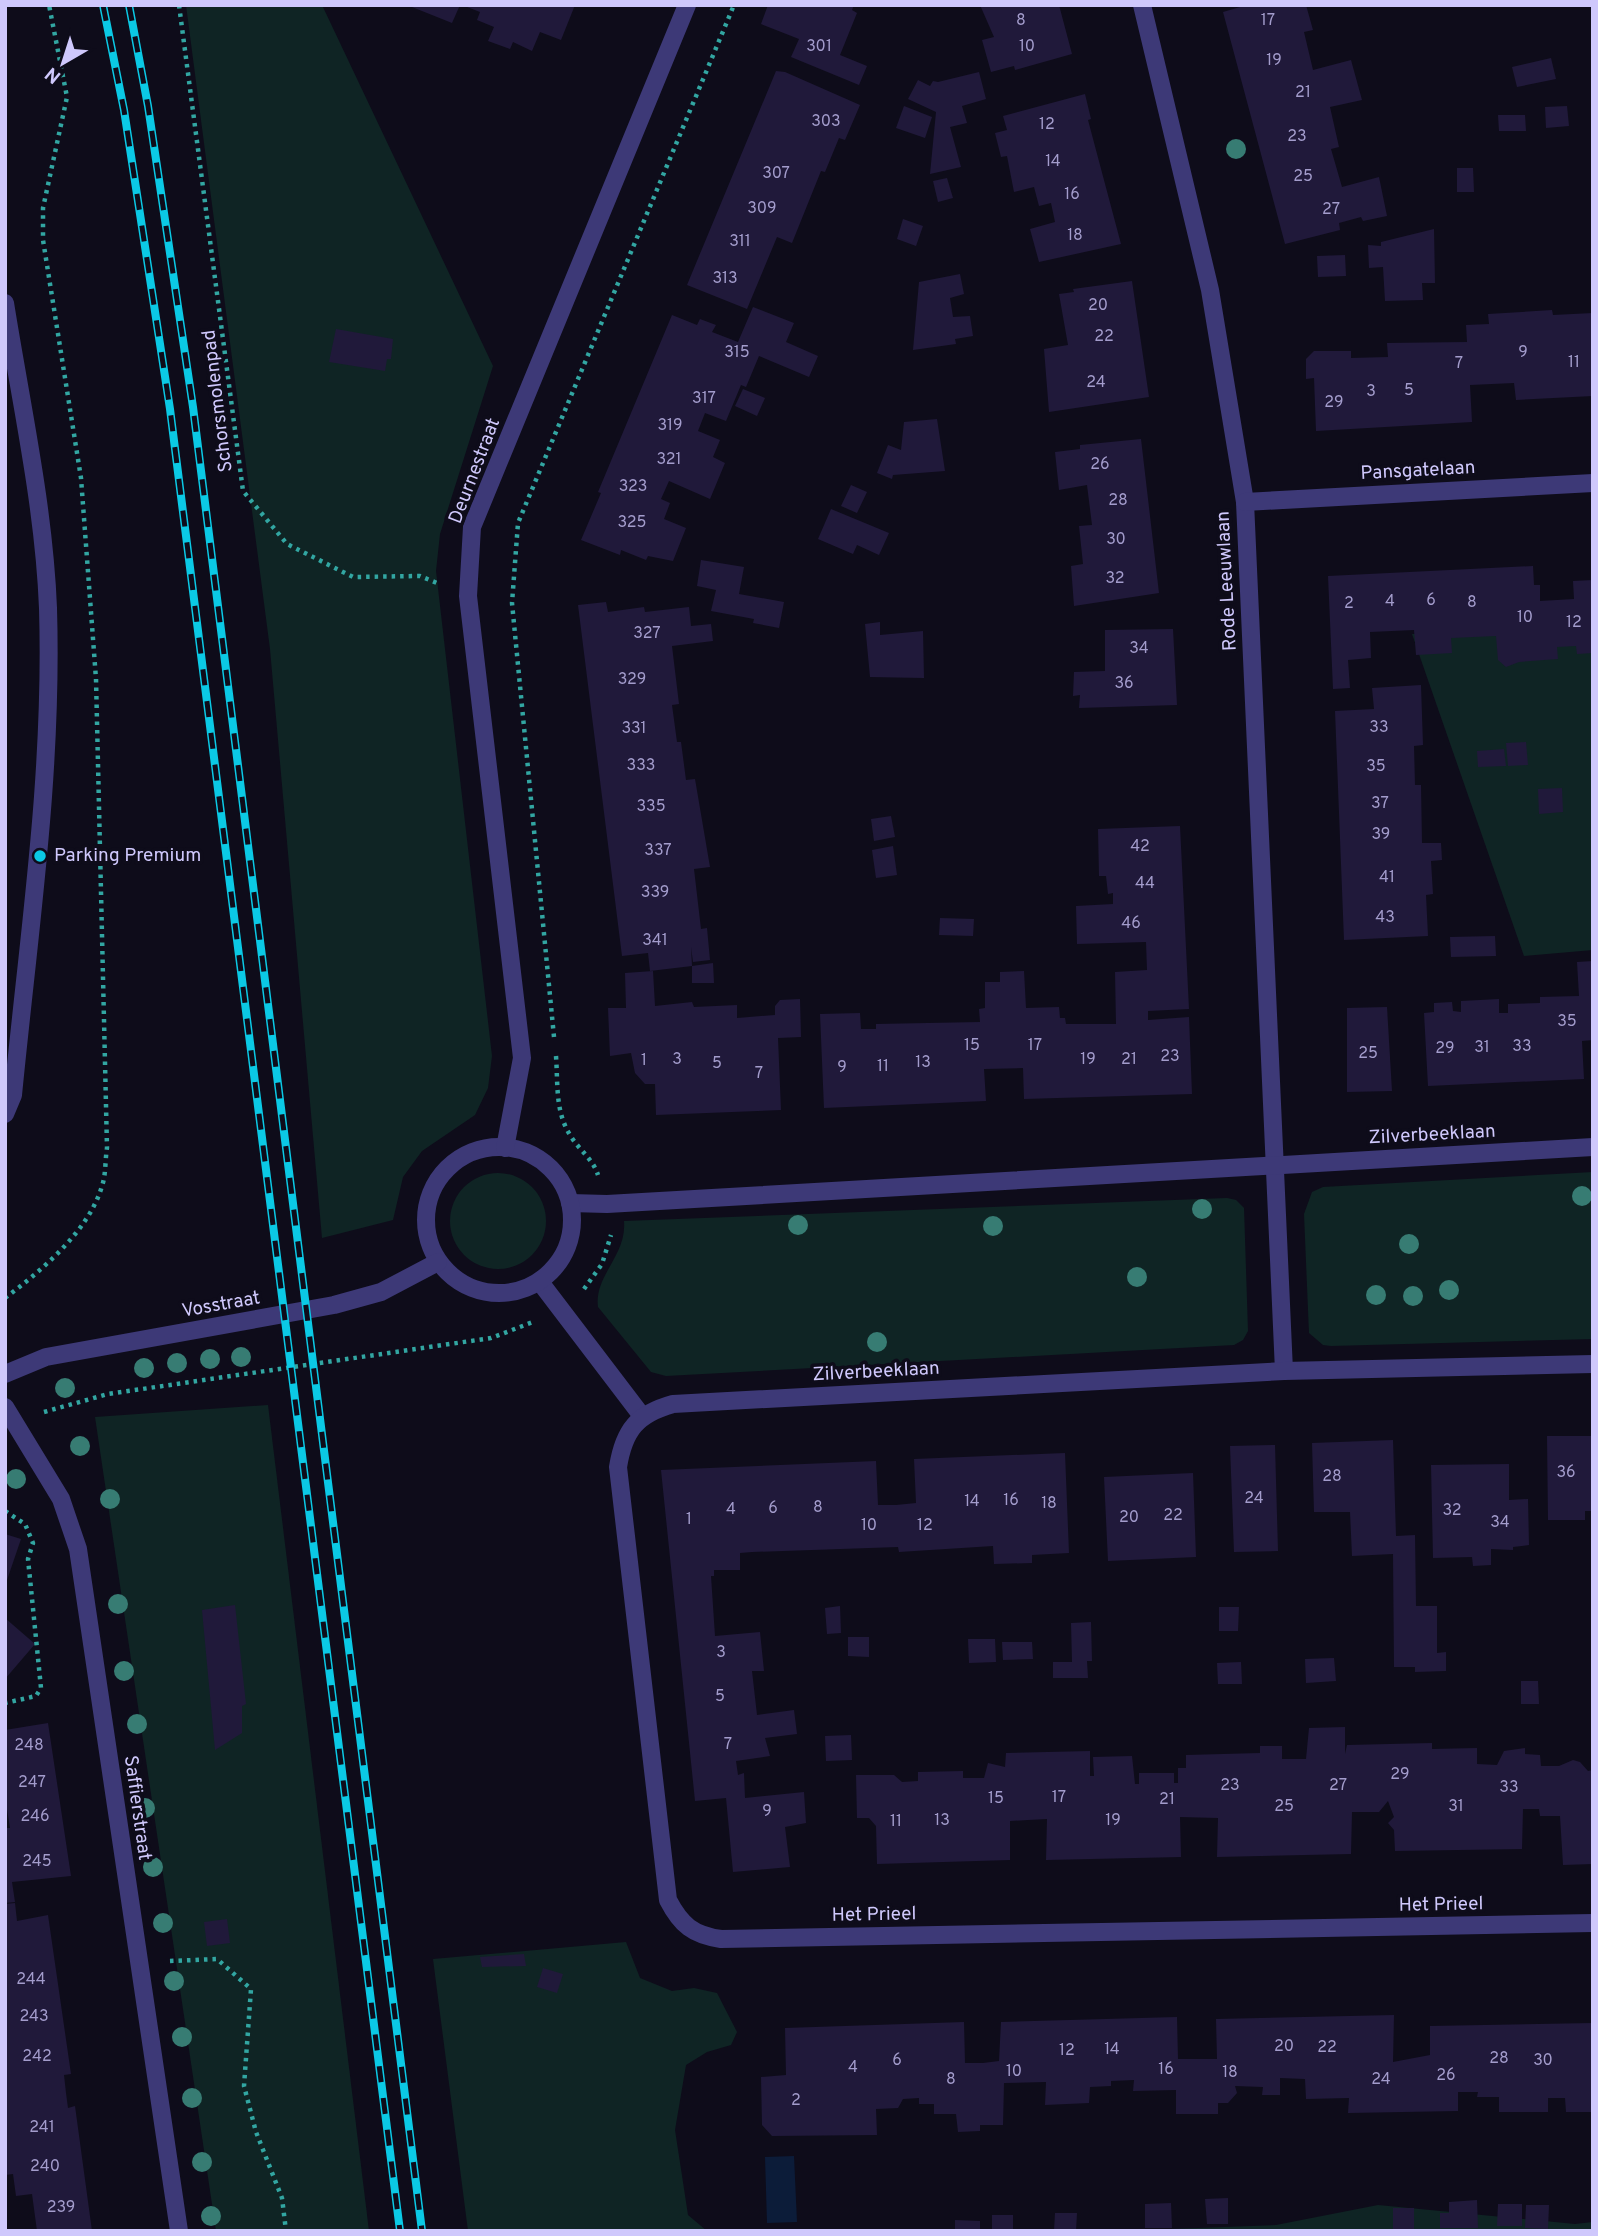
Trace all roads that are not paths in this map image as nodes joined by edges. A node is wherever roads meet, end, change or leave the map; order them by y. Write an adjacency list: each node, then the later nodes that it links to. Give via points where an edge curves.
1 (687, 5): 7 (street, Deurnestraat, via 472,527 468,596 522,1058)
2 (1142, 5): 5 (street, Rode Leeuwlaan, via 1210,290)
3 (5, 303): 6 (street, via 42,535 49,707 43,824 12,1095)
4 (1593, 483): 5 (street, Pansgatelaan)
5 (1245, 502): 9 (street, Rode Leeuwlaan)
6 (5, 1114)
7 (505, 1147): 10 (street, via 546,1165 561,1182); 11 (street, via 478,1150 453,1163 435,1184 426,1223)
8 (1593, 1147): 9 (street, Zilverbeeklaan)
9 (1273, 1166): 10 (street, Zilverbeeklaan); 14 (street)
10 (570, 1203): 12 (street, via 567,1247)
11 (438, 1262): 12 (street, via 459,1282 485,1292 514,1293); 15 (street, Vosstraat, via 381,1292 334,1305 46,1357)
12 (540, 1282): 17 (street)
13 (1593, 1364): 14 (street, Zilverbeeklaan)
14 (1284, 1370): 17 (street, Zilverbeeklaan, via 673,1404)
15 (5, 1374)
16 (5, 1407): 19 (street, Saffierstraat, via 61,1499 78,1549)
17 (642, 1416): 18 (street, Het Prieel, via 622,1444 618,1467 668,1900 686,1927 699,1936)
18 (1593, 1923)
19 (179, 2231)

